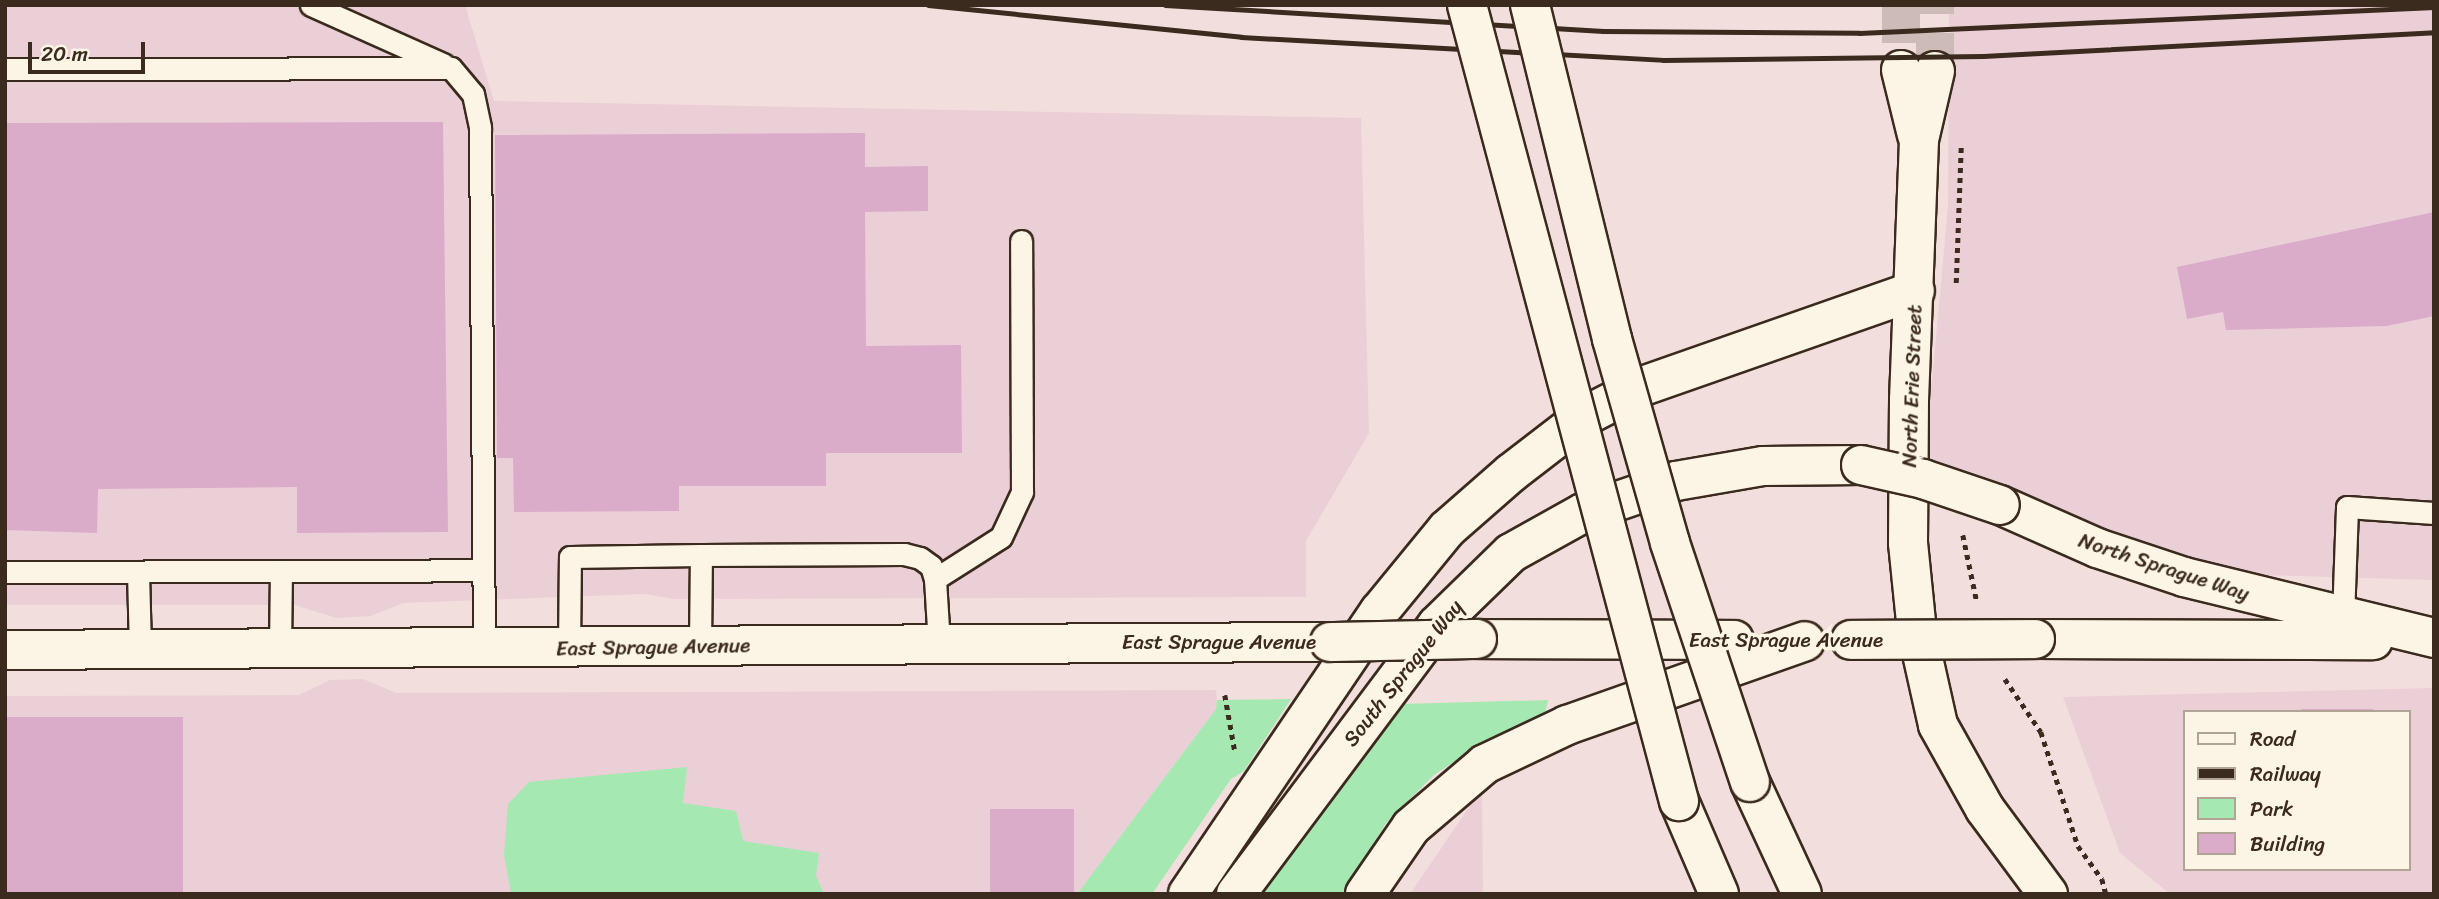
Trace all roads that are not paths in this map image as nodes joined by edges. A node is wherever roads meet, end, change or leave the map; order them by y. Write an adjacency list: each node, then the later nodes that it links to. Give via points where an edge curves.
1 (310, 5): 4 (lane)
2 (1467, 5): 30 (main road, bridge, via 1679,801)
3 (1530, 5): 31 (main road, bridge, via 1619,364 1670,543 1750,782)
4 (451, 68): 5 (lane); 12 (lane, via 473,94 480,128)
5 (5, 69)
6 (1918, 71): 8 (main road, North Erie Street)
7 (1021, 241): 16 (lane, via 1022,492 1002,537)
8 (1915, 291): 27 (main road, via 1643,386 1585,416 1511,474 1447,529 1379,612); 32 (main road, North Erie Street, via 1908,543 1917,631 1938,725 1985,809)
9 (1861, 465): 17 (main road, North Sprague Way, bridge, via 1923,479 2000,505 2138,563); 28 (main road, South Sprague Way, via 1763,466 1675,481 1583,513 1511,554 1437,625)
10 (2434, 513): 17 (lane, via 2347,507)
11 (701, 555): 16 (lane, via 904,554 931,566); 21 (lane); 23 (lane, via 570,557)
12 (483, 570): 13 (lane); 22 (lane)
13 (281, 571): 15 (lane); 26 (lane)
14 (5, 572): 15 (lane)
15 (138, 572): 25 (lane)
16 (935, 579): 20 (lane)
17 (2343, 617): 18 (main road, North Sprague Way)
18 (2434, 639): 19 (main road, East Sprague Avenue, bridge)
19 (1805, 641): 20 (main road, East Sprague Avenue, bridge, via 1477,639); 29 (main road, via 1567,724 1485,764 1411,827)
20 (939, 645): 21 (main road, East Sprague Avenue)
21 (701, 646): 23 (main road, East Sprague Avenue)
22 (484, 648): 23 (main road, East Sprague Avenue); 26 (main road, East Sprague Avenue)
23 (569, 649)
24 (5, 650): 25 (main road, East Sprague Avenue)
25 (140, 650): 26 (main road, East Sprague Avenue)
26 (280, 650)
27 (1188, 894)
28 (1236, 894)
29 (1365, 894)
30 (1720, 894)
31 (1802, 894)
32 (2048, 894)

